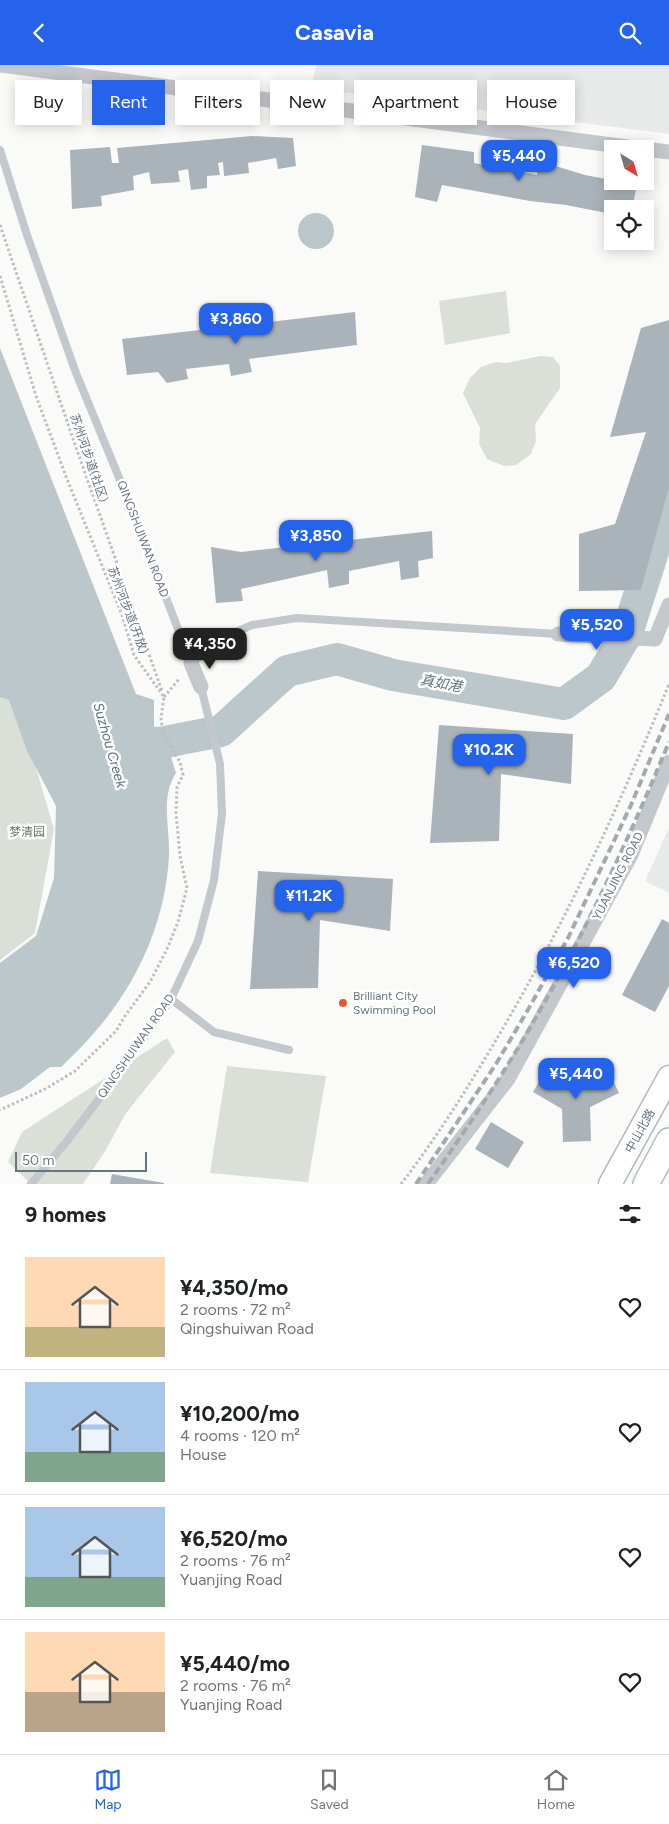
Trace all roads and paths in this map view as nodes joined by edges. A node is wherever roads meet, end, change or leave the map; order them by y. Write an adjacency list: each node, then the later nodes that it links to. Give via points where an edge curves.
1 (2, 65): 2 (street)
2 (103, 71): 3 (street)
3 (604, 143)
4 (0, 150): 11 (lane, QINGSHUIWAN ROAD, via 76,373)
5 (654, 150): 6 (street)
6 (669, 152)
7 (0, 225): 14 (path, 苏州河步道(社区))
8 (0, 276): 14 (path, 苏州河步道(开放), via 36,396 122,615 134,655)
9 (669, 605): 10 (street, via 655,639)
10 (558, 634): 11 (lane, via 298,618 252,625 225,637)
11 (192, 663): 13 (street, QINGSHUIWAN ROAD); 14 (path)
12 (669, 684): 22 (path, via 617,808 538,968 469,1084)
13 (201, 687): 16 (lane, QINGSHUIWAN ROAD, via 220,764 222,814 214,880 198,941)
14 (164, 697): 19 (path, via 163,733 180,762 183,775 177,787 176,813 180,856 188,888 175,931 150,982 116,1031 75,1071)
15 (669, 762): 23 (street, YUANJING ROAD, via 631,855 508,1079)
16 (170, 999): 17 (lane, via 214,1032); 21 (lane, QINGSHUIWAN ROAD, via 67,1141)
17 (289, 1050)
18 (669, 1077): 24 (main road, 中山北路)
19 (0, 1110)
20 (669, 1141): 25 (main road)
21 (31, 1184)
22 (401, 1184)
23 (426, 1184)
24 (610, 1184)
25 (646, 1184)

